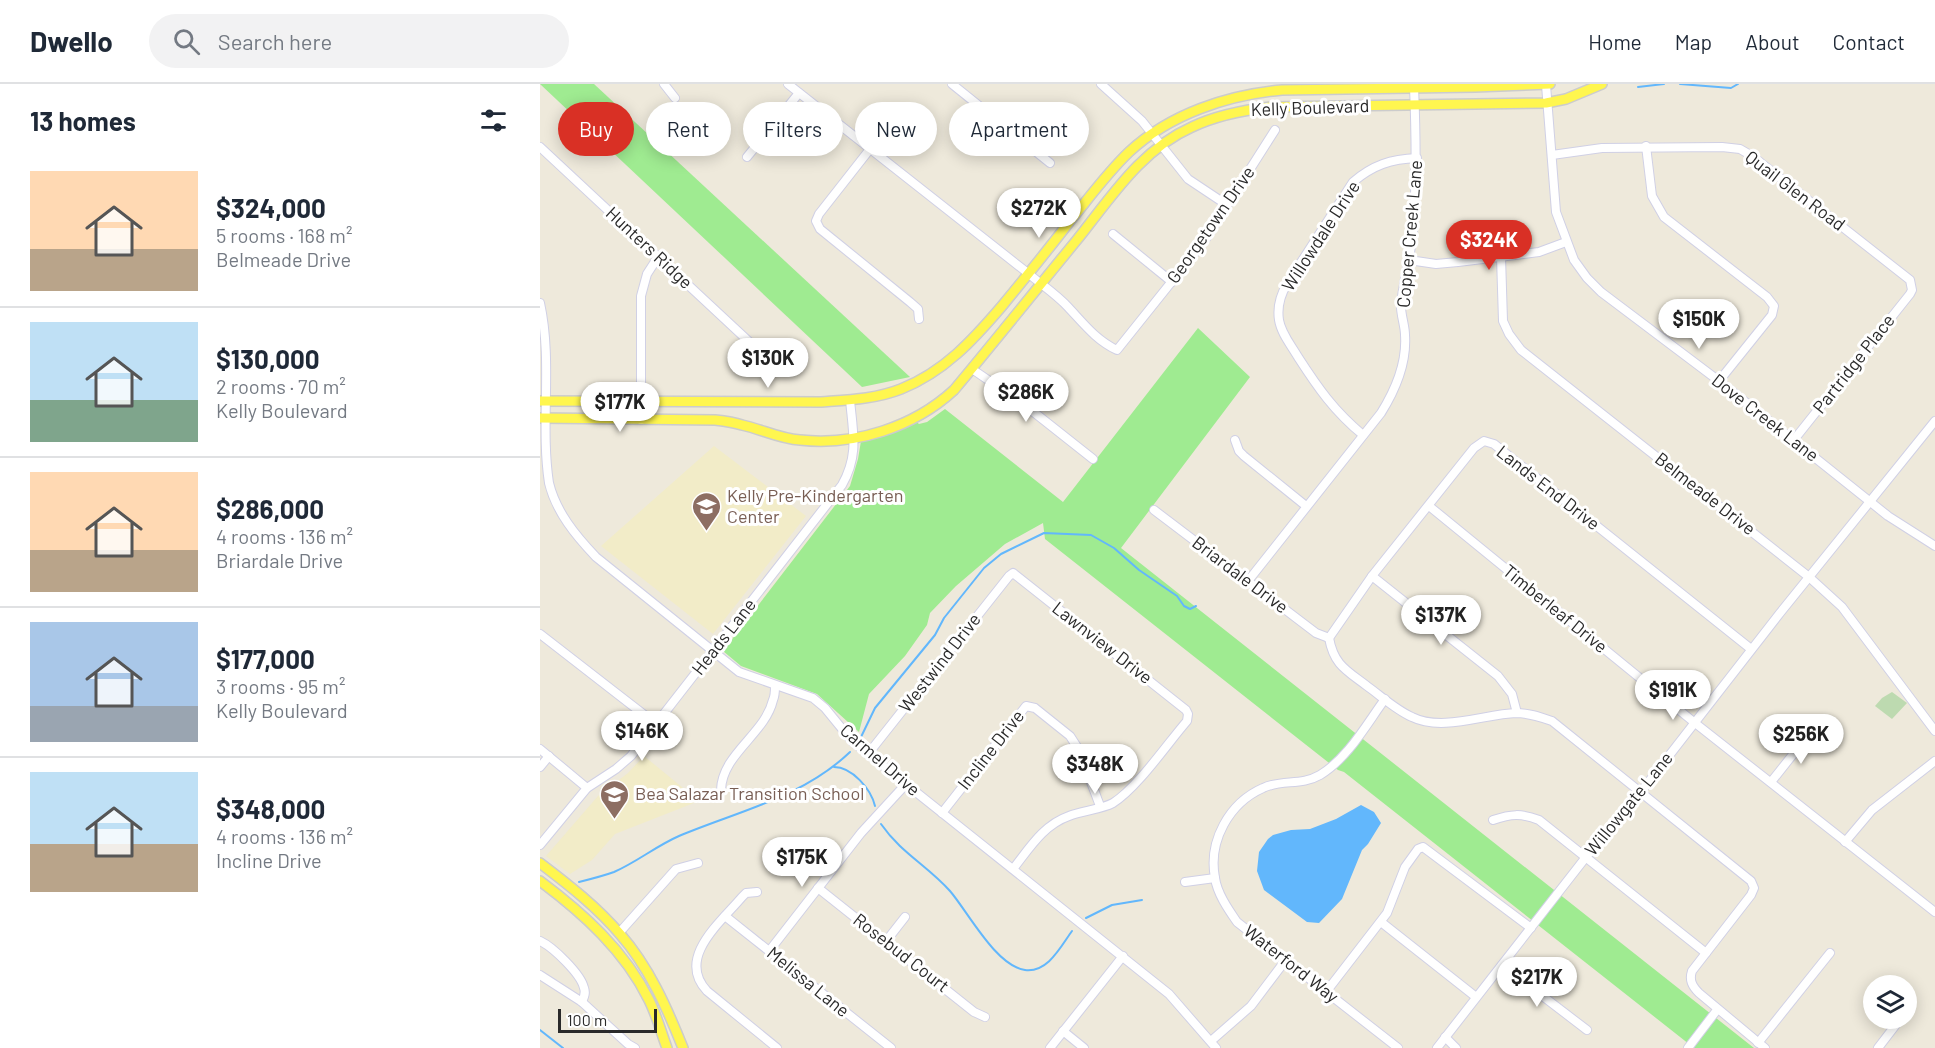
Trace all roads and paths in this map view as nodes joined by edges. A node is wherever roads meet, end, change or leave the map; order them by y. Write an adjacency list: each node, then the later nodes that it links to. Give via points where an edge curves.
1 (664, 84): 9 (street)
2 (788, 84): 8 (street)
3 (952, 84): 23 (street)
4 (1101, 84): 13 (street)
5 (1548, 84): 7 (main road, Kelly Boulevard); 10 (street, Dove Creek Lane)
6 (1602, 84): 10 (main road, Kelly Boulevard)
7 (1414, 87): 11 (street, Copper Creek Lane); 13 (main road, Kelly Boulevard, via 1256,92 1211,104)
8 (799, 93): 14 (street); 21 (street)
9 (675, 98)
10 (1546, 103): 11 (main road, Kelly Boulevard); 18 (street, Dove Creek Lane)
11 (1415, 106): 15 (main road, Kelly Boulevard, via 1251,109 1191,127); 22 (street, Copper Creek Lane)
12 (1275, 130): 24 (street, Georgetown Drive)
13 (1153, 134): 15 (street); 30 (main road, Kelly Boulevard, via 1113,169)
14 (855, 137)
15 (1161, 146): 24 (street, via 1188,180); 32 (main road, Kelly Boulevard, via 1124,179)
16 (1646, 146): 18 (street, Quail Glen Road, via 1587,148); 33 (street, Quail Glen Road, via 1740,149); 38 (street, via 1652,196 1664,217 1774,306 1772,315)
17 (540, 147): 27 (street, Hunters Ridge)
18 (1552, 155): 26 (street, Dove Creek Lane, via 1556,212)
19 (865, 156): 35 (street, via 816,221 820,229 918,309)
20 (879, 156): 30 (street)
21 (747, 157)
22 (1416, 158): 29 (street, Copper Creek Lane); 45 (street, Willowdale Drive, via 1379,164 1353,182 1281,298 1279,320 1286,338 1322,395)
23 (1050, 162)
24 (1227, 205): 31 (street, Georgetown Drive)
25 (1113, 234): 31 (street)
26 (1566, 242): 28 (street, via 1539,252); 38 (street, Dove Creek Lane, via 1574,260 1601,292)
27 (658, 257): 36 (street, Hunters Ridge); 41 (street, via 647,273 641,296)
28 (1501, 257): 29 (street, via 1436,264); 57 (street, Belmeade Drive, via 1503,321 1521,350)
29 (1409, 260): 45 (street, Copper Creek Lane, via 1401,305 1405,354 1401,372 1389,400)
30 (1029, 274): 32 (street); 39 (main road, Kelly Boulevard, via 970,342 936,370 900,390)
31 (1172, 282): 32 (street, Georgetown Drive, via 1117,350 1105,345)
32 (1041, 284): 37 (main road, Kelly Boulevard)
33 (1912, 285): 48 (street, Partridge Place, via 1910,294)
34 (540, 303): 40 (street, Carmel Drive, via 546,354)
35 (919, 319)
36 (758, 350)
37 (972, 369): 46 (main road, Kelly Boulevard, via 928,412); 49 (street)
38 (1719, 381): 48 (street, Dove Creek Lane)
39 (850, 400): 41 (main road, Kelly Boulevard); 46 (street, Heads Lane)
40 (542, 401): 41 (main road, Kelly Boulevard); 42 (street, Carmel Drive)
41 (640, 401): 43 (street)
42 (542, 418): 43 (main road, Kelly Boulevard); 62 (street, Carmel Drive, via 549,485 557,506 579,540)
43 (641, 420): 46 (main road, Kelly Boulevard, via 715,420 799,440)
44 (1934, 423): 50 (street, Willowgate Lane)
45 (1363, 435): 51 (street, Copper Creek Lane)
46 (854, 439): 62 (street, Heads Lane, via 851,469 842,485)
47 (1235, 440): 51 (street, via 1244,456)
48 (1793, 441): 50 (street, Dove Creek Lane)
49 (1093, 459)
50 (1869, 501): 54 (street, Dove Creek Lane); 57 (street, Willowgate Lane)
51 (1306, 506): 58 (street, Copper Creek Lane)
52 (1429, 506): 56 (street, Lands End Drive); 61 (street, Lands End Drive, via 1474,448 1484,441 1494,444); 66 (street, Timberleaf Drive)
53 (1154, 510): 58 (street, Briardale Drive)
54 (1935, 546)
55 (1013, 573): 71 (street, Westwind Drive); 80 (street, Lawnview Drive, via 1188,714 1187,721 1128,791)
56 (1372, 576): 60 (street, Lands End Drive); 65 (street, via 1498,676 1512,694)
57 (1809, 577): 61 (street, Willowgate Lane); 68 (street, Belmeade Drive, via 1842,607)
58 (1248, 581): 60 (street, Briardale Drive, via 1316,633)
59 (540, 634): 67 (street)
60 (1329, 638): 64 (street, via 1332,654 1341,666)
61 (1751, 649): 66 (street, Willowgate Lane)
62 (713, 651): 63 (street, Carmel Drive, via 739,672); 67 (street, Heads Lane)
63 (775, 686): 71 (street, Carmel Drive, via 813,698); 78 (street, via 773,702 763,720 725,770)
64 (1385, 699): 65 (street, via 1412,718 1429,722); 89 (street, Waterford Way, via 1342,757 1322,774 1307,782 1263,787 1234,809 1216,841)
65 (1517, 713): 79 (street, via 1552,721)
66 (1695, 723): 75 (street, Timberleaf Drive); 79 (street, Willowgate Lane)
67 (656, 724): 77 (street, Heads Lane, via 631,756)
68 (1935, 731)
69 (1810, 733): 75 (street)
70 (540, 749): 72 (street)
71 (868, 754): 76 (street, Carmel Drive)
72 (549, 756): 74 (street); 77 (street)
73 (1935, 760): 83 (street, via 1872,810)
74 (540, 767)
75 (1771, 782): 83 (street, Timberleaf Drive)
76 (906, 784): 81 (street, Carmel Drive); 92 (street)
77 (587, 788): 84 (street, Heads Lane)
78 (721, 790)
79 (1640, 793): 85 (street, Willowgate Lane); 103 (street, via 1754,888)
80 (1100, 806): 81 (street, Incline Drive, via 1070,736 1035,708 1026,706); 88 (street, via 1066,817 1043,831)
81 (942, 813): 88 (street, Carmel Drive)
82 (1493, 819): 85 (street, via 1527,815)
83 (1845, 842): 94 (street, Timberleaf Drive)
84 (540, 845)
85 (1586, 857): 98 (street, Willowgate Lane); 103 (street)
86 (540, 863): 99 (main road, via 589,902)
87 (698, 863): 99 (street, via 676,869)
88 (1012, 869): 105 (street, Carmel Drive)
89 (1215, 878): 91 (street); 106 (street, Waterford Way, via 1237,922)
90 (540, 881): 121 (main road, via 612,945 648,999)
91 (1185, 882)
92 (818, 888): 100 (street, Rosebud Court); 102 (street)
93 (757, 892): 95 (street, via 746,893)
94 (1935, 912)
95 (725, 916): 102 (street, Melissa Lane); 123 (street, via 700,947 694,964 696,974 707,991)
96 (905, 917): 100 (street)
97 (1381, 922): 98 (street, via 1405,867 1423,847); 109 (street); 110 (street)
98 (1530, 928): 107 (street, Willowgate Lane)
99 (619, 933): 122 (main road, via 646,970)
100 (887, 940): 113 (street, Rosebud Court)
101 (540, 941): 111 (street, via 579,978 584,986)
102 (770, 950): 124 (street, Melissa Lane)
103 (1706, 953): 112 (street, via 1690,977 1698,993)
104 (1830, 953): 119 (street)
105 (1123, 956): 116 (street); 118 (street, Carmel Drive, via 1169,994)
106 (1285, 962): 109 (street, Waterford Way); 118 (street, via 1251,1006)
107 (1502, 965): 110 (street, Willowgate Lane); 115 (street)
108 (540, 975): 111 (street)
109 (1326, 992): 127 (street, Waterford Way)
110 (1476, 997): 117 (street, Willowgate Lane)
111 (582, 1002): 120 (street)
112 (1717, 1010): 119 (street); 130 (street)
113 (985, 1017)
114 (1893, 1029): 131 (street)
115 (1587, 1030)
116 (1063, 1032): 125 (street); 126 (street)
117 (1445, 1037): 128 (street, Willowgate Lane); 129 (street)
118 (1214, 1044)
119 (1762, 1046)
120 (635, 1048)
121 (666, 1048)
122 (683, 1048)
123 (777, 1048)
124 (891, 1048)
125 (1050, 1048)
126 (1084, 1048)
127 (1398, 1048)
128 (1437, 1048)
129 (1456, 1048)
130 (1688, 1048)
131 (1878, 1048)

